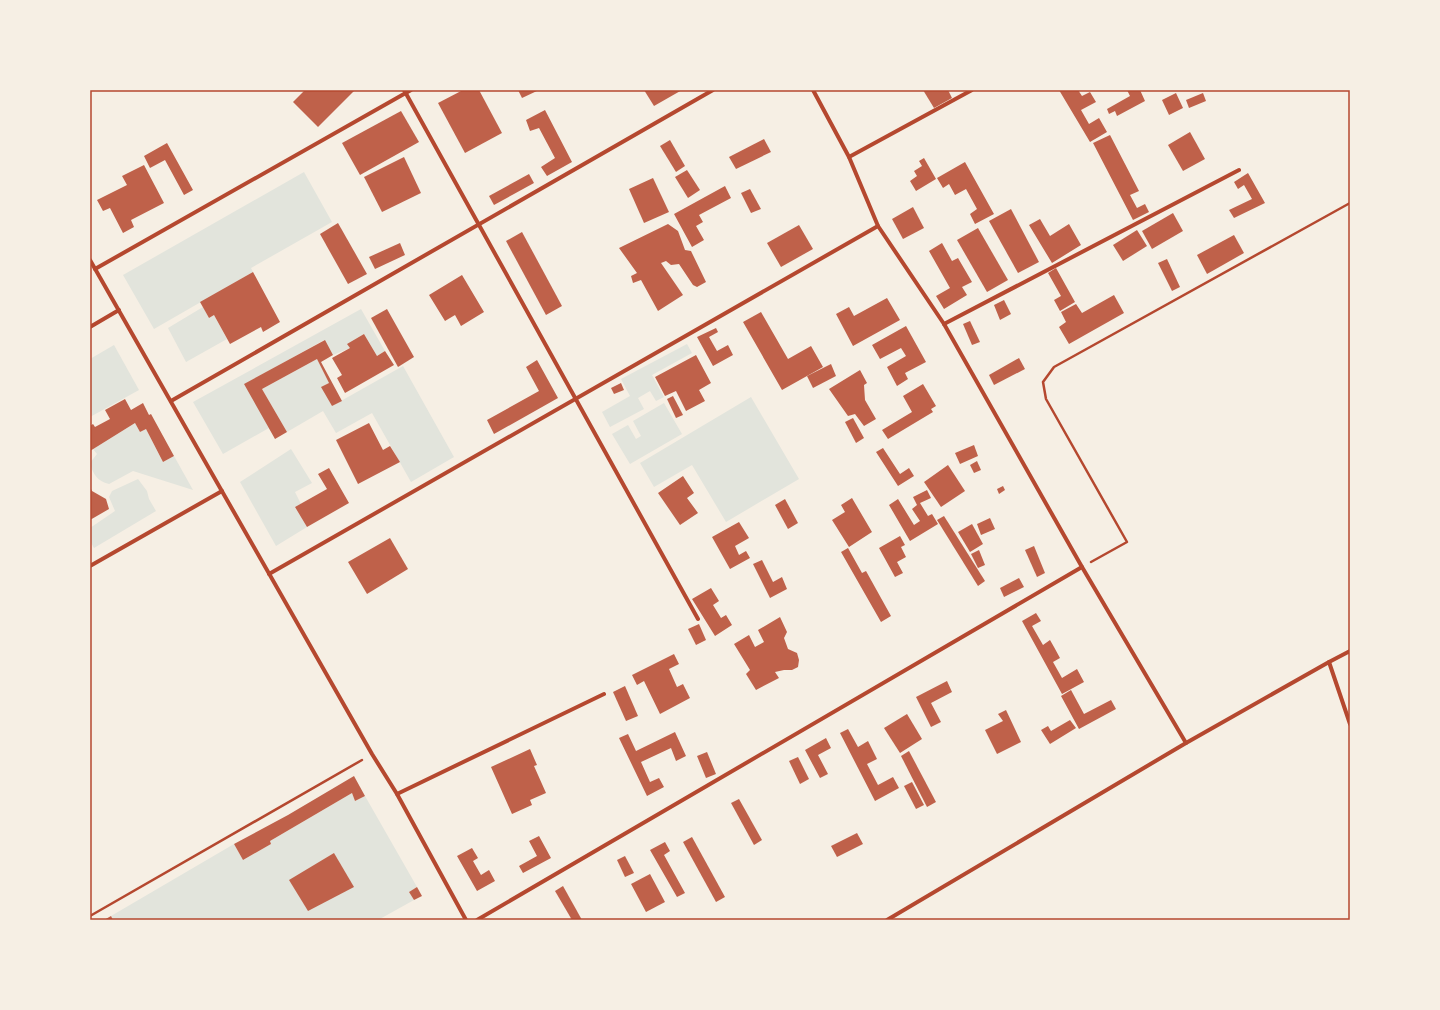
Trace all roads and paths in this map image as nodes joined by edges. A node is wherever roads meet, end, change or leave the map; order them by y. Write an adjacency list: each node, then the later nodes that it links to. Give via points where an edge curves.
1 (411, 90): 5 (street)
2 (713, 90): 9 (street)
3 (813, 90): 6 (street)
4 (972, 90): 6 (street)
5 (405, 92): 9 (street); 12 (street)
6 (849, 157): 10 (street)
7 (1239, 170): 14 (street)
8 (1350, 203): 20 (path, via 1054,367 1043,382 1046,399 1127,542)
9 (479, 224): 16 (street); 17 (street)
10 (878, 226): 14 (street); 16 (street)
11 (90, 260): 12 (street)
12 (95, 269): 13 (street)
13 (119, 310): 15 (street); 17 (street)
14 (944, 324): 20 (street)
15 (90, 327)
16 (576, 400): 21 (street); 22 (street)
17 (170, 401): 18 (street)
18 (222, 491): 19 (street); 21 (street)
19 (90, 566)
20 (1082, 567): 27 (street); 32 (street)
21 (269, 574): 28 (street)
22 (698, 619)
23 (1350, 651): 24 (street)
24 (1329, 662): 26 (street); 27 (street)
25 (604, 694): 29 (street)
26 (1350, 724)
27 (1186, 743): 33 (street)
28 (372, 754): 29 (street); 30 (path)
29 (397, 794): 31 (street)
30 (90, 916)
31 (466, 920)
32 (477, 920)
33 (887, 920)

